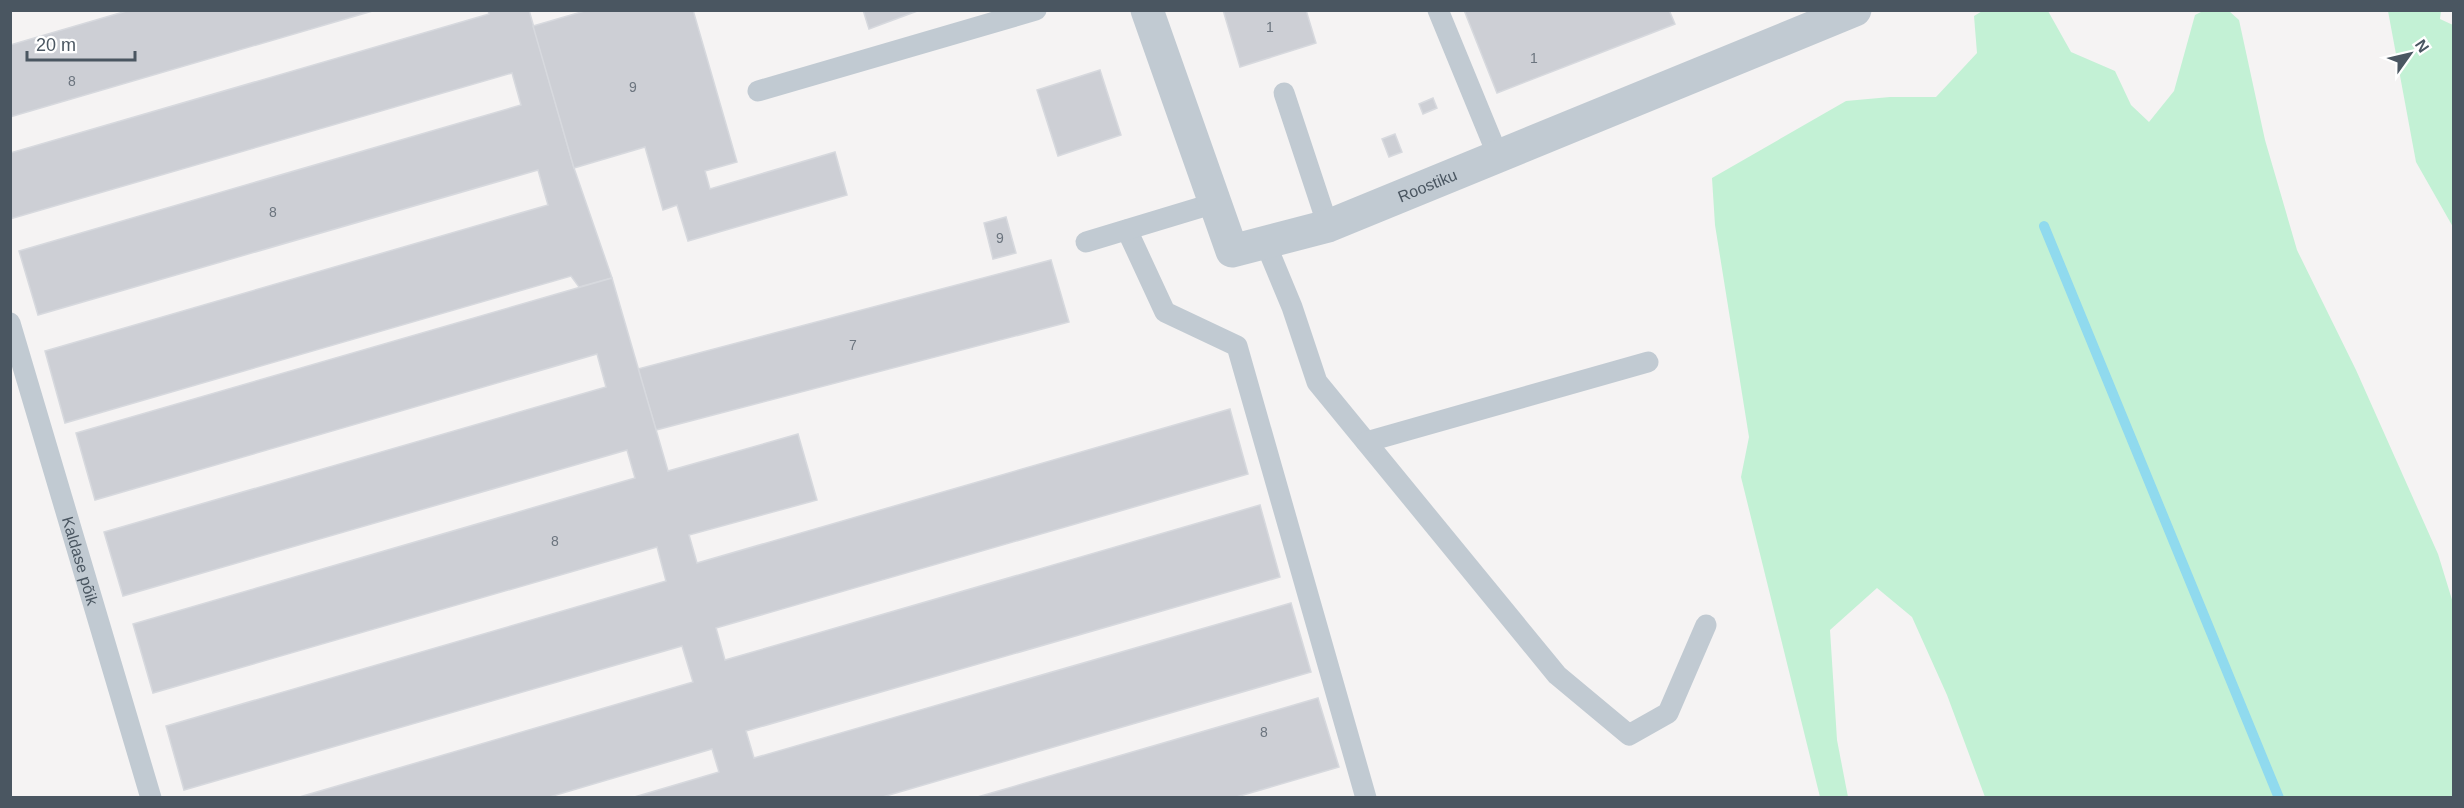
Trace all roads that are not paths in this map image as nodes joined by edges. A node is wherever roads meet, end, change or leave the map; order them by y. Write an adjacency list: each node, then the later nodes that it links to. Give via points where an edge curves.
1 (1036, 10): 5 (lane)
2 (1147, 10): 8 (street, Roostiku)
3 (1438, 10): 7 (lane)
4 (1855, 10): 7 (street, Roostiku)
5 (758, 91)
6 (1284, 93): 9 (lane)
7 (1498, 156): 9 (street, Roostiku)
8 (1215, 204): 10 (lane); 12 (street, Roostiku, via 1232,251)
9 (1328, 226): 12 (street, Roostiku)
10 (1127, 230): 11 (lane); 18 (lane, via 1165,312 1237,346)
11 (1086, 242)
12 (1265, 242): 15 (lane, via 1292,306 1317,382)
13 (10, 323): 17 (lane, Kaldase põik)
14 (1648, 362): 15 (lane)
15 (1366, 442): 16 (lane, via 1557,675 1629,735 1668,713)
16 (1706, 625)
17 (151, 798)
18 (1366, 798)

